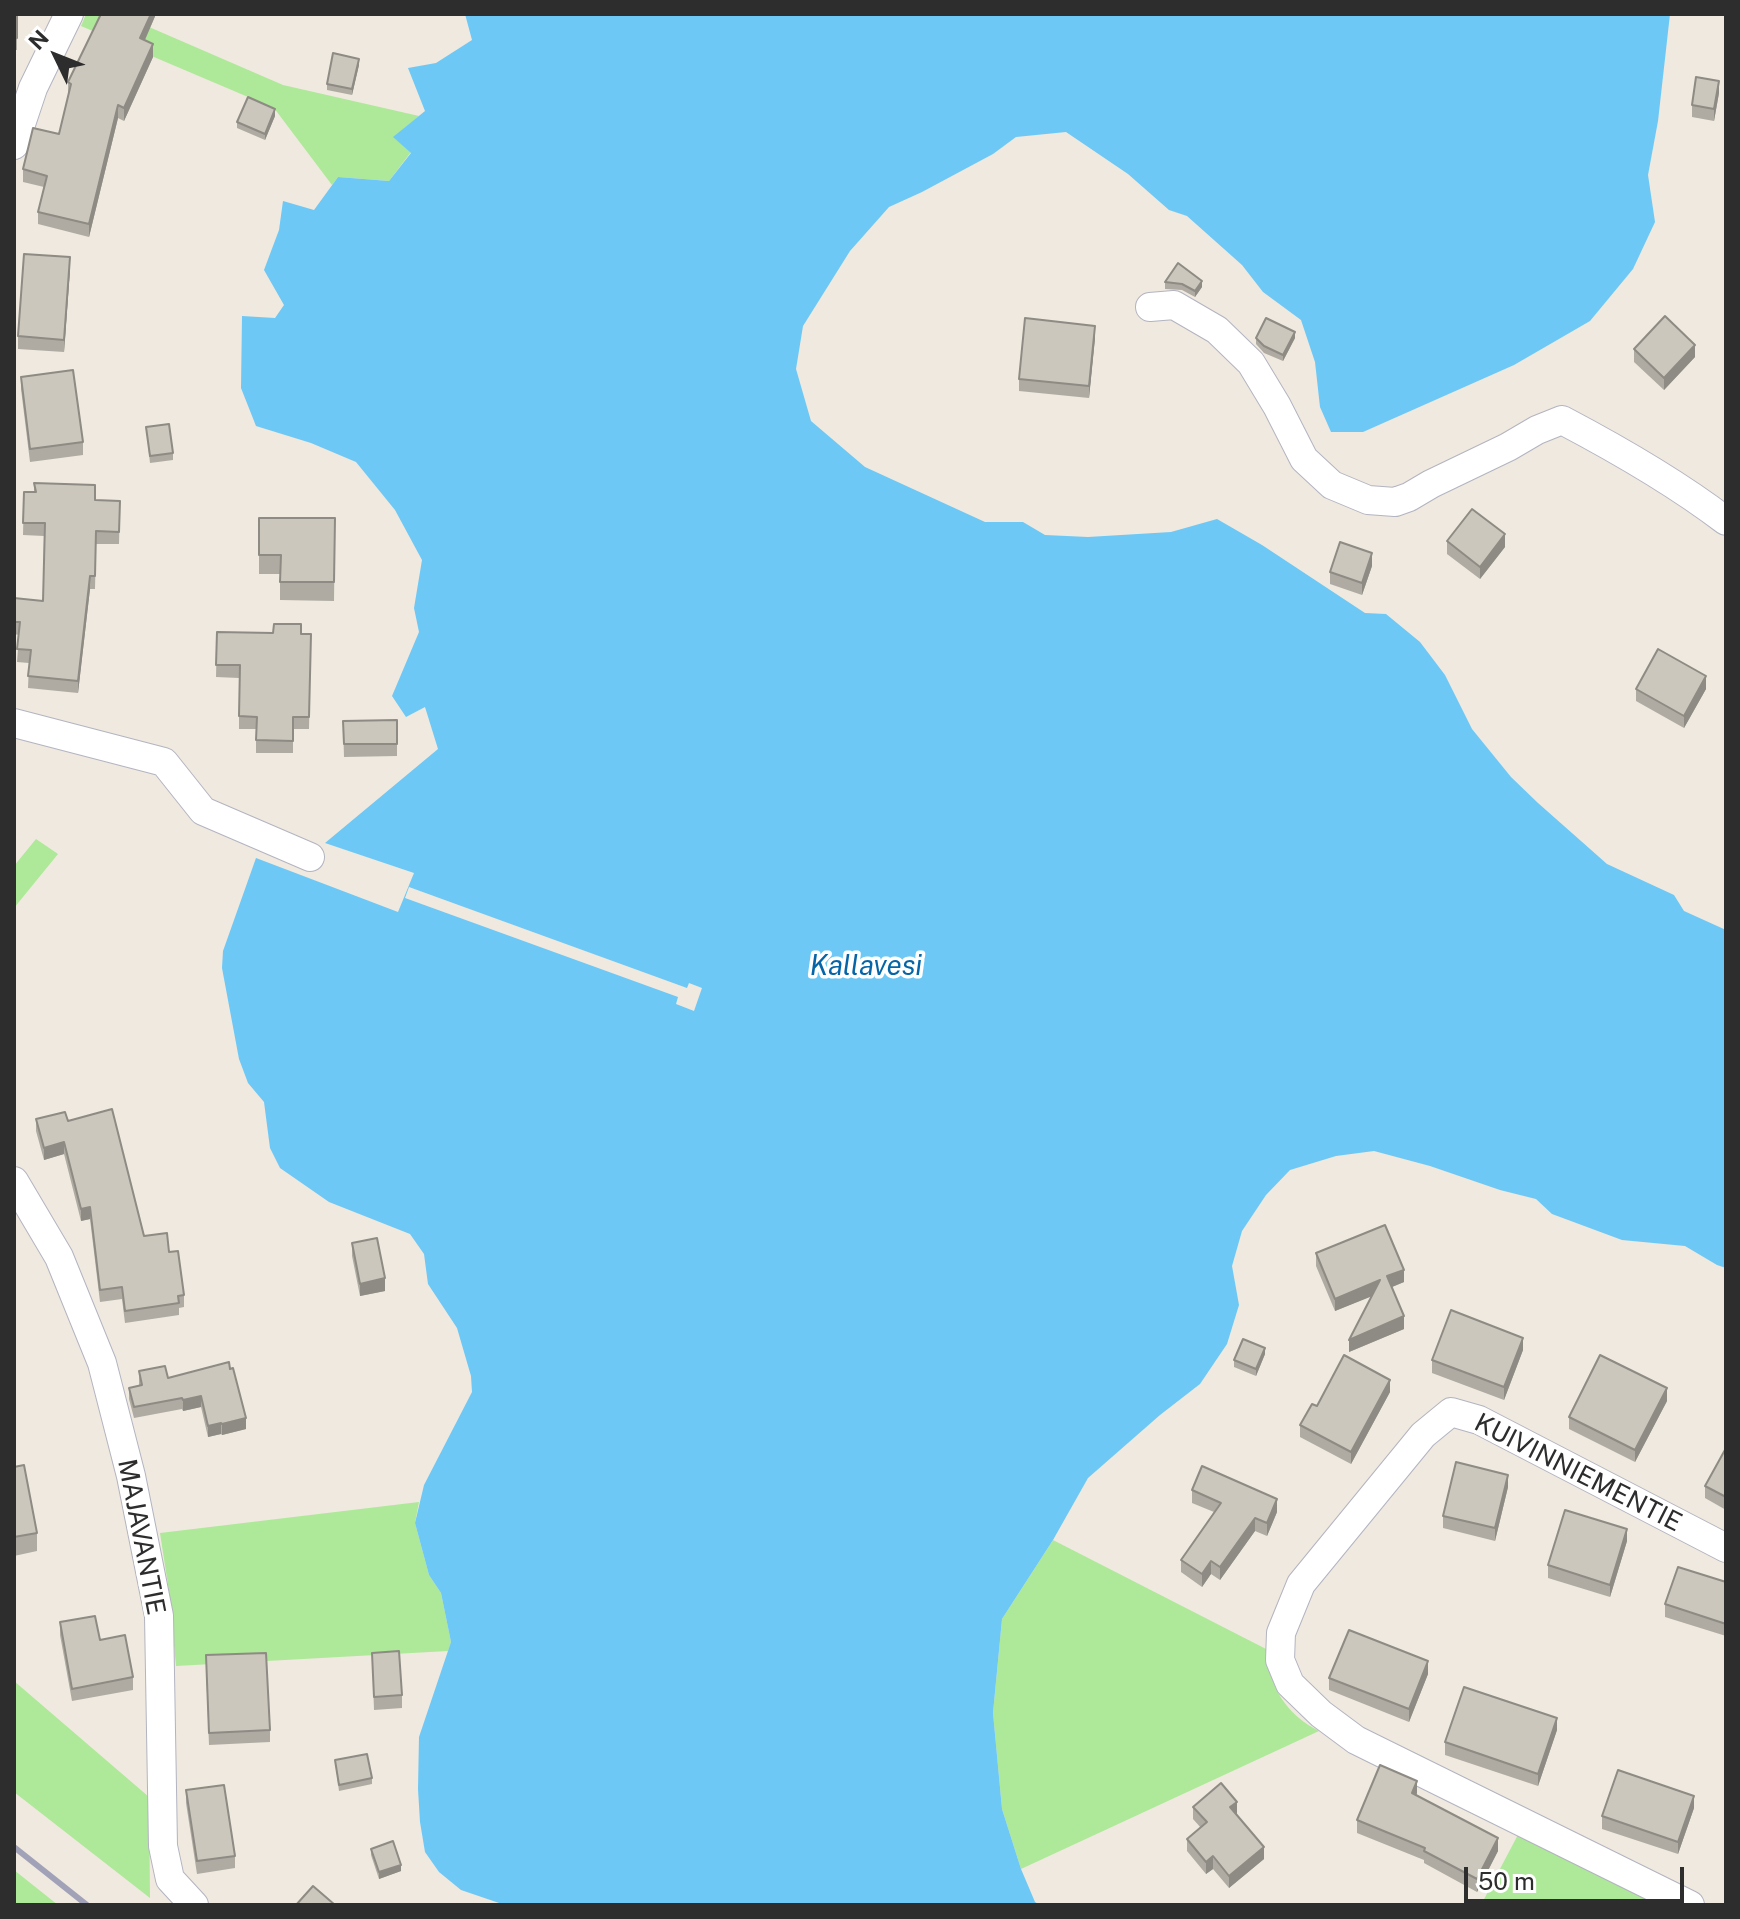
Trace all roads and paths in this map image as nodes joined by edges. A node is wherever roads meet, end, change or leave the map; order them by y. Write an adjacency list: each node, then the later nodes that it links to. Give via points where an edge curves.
1 (69, 14): 2 (street, via 33,88)
2 (14, 145)
3 (1150, 307): 4 (street, via 1174,305 1217,330 1251,363 1304,459 1332,485 1368,500 1409,497 1562,420)
4 (1726, 521)
5 (14, 723): 6 (street, via 164,762 203,811)
6 (310, 857)
7 (14, 1181): 9 (street, MAJAVANTIE, via 59,1257 102,1363 131,1476 159,1616 163,1846 170,1879)
8 (1726, 1548): 10 (street, KUIVINNIEMENTIE, via 1479,1420 1451,1412 1423,1435 1301,1584 1281,1633 1280,1660 1290,1684 1356,1740)
9 (194, 1905)
10 (1690, 1905)

